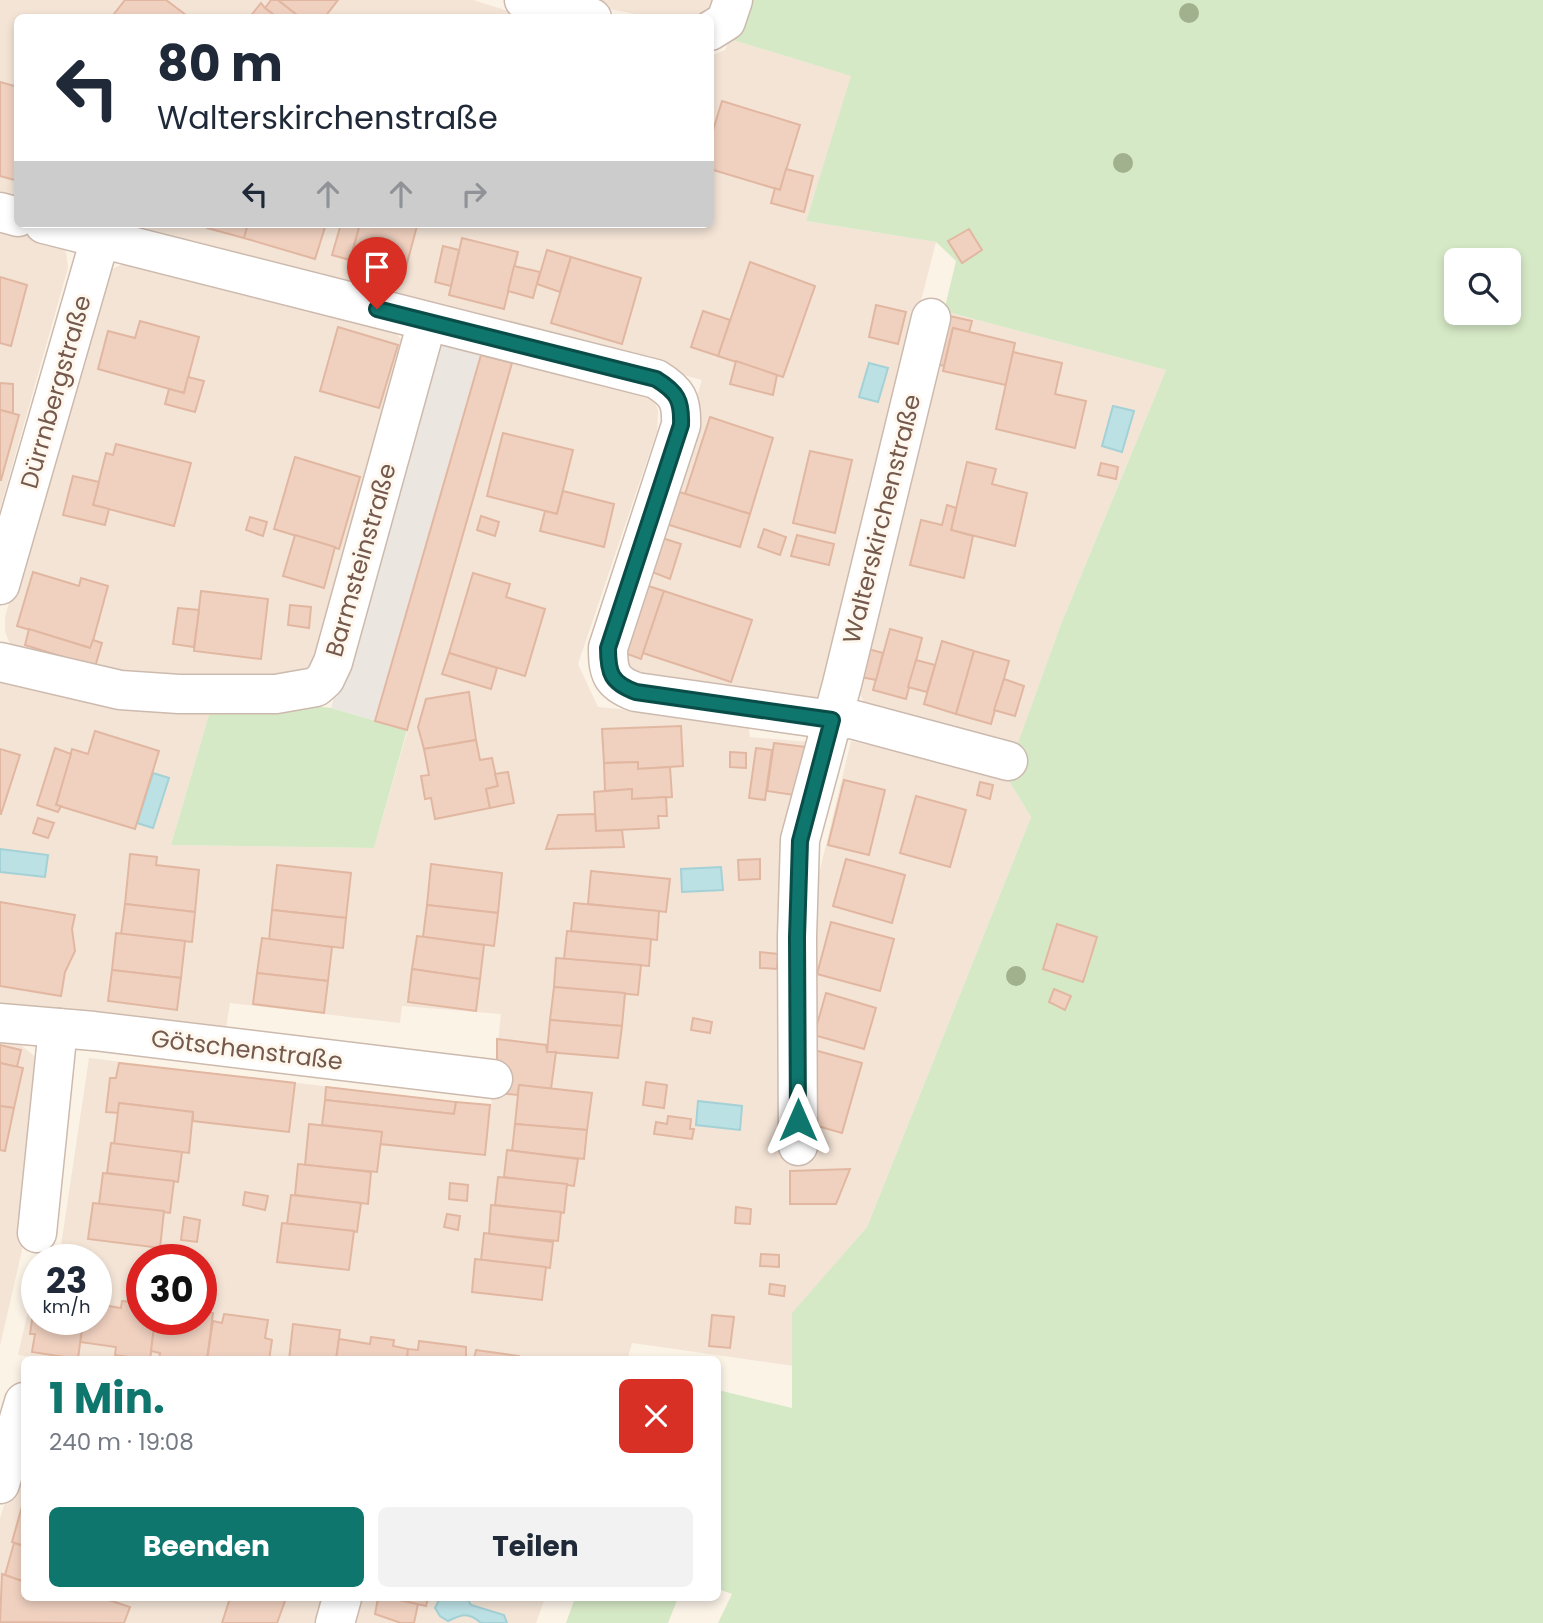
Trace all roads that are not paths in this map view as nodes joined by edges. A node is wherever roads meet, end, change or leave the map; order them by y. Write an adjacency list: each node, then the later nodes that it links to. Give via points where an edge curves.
1 (524, 0): 3 (street)
2 (733, 0): 4 (street, via 726,21)
3 (577, 14)
4 (714, 29)
5 (59, 228): 6 (street)
6 (100, 239): 8 (street); 9 (street, Dürrnbergstraße)
7 (931, 318): 11 (street, Walterskirchenstraße)
8 (427, 322): 10 (street, Barmsteinstraße, via 333,662 316,687 276,694 120,690); 11 (street, via 656,379 673,389 682,407 681,425 608,648 608,668 620,686 636,692)
9 (0, 585)
10 (0, 662)
11 (832, 720): 12 (street, via 851,719); 16 (street, Walterskirchenstraße, via 800,841)
12 (1008, 761)
13 (0, 1023): 14 (street, Götschenstraße)
14 (58, 1028): 15 (street, Götschenstraße); 17 (street)
15 (494, 1079)
16 (798, 1146)
17 (37, 1233)
18 (21, 1412): 19 (street)
19 (0, 1484)
20 (341, 1601): 21 (street)
21 (335, 1623)

